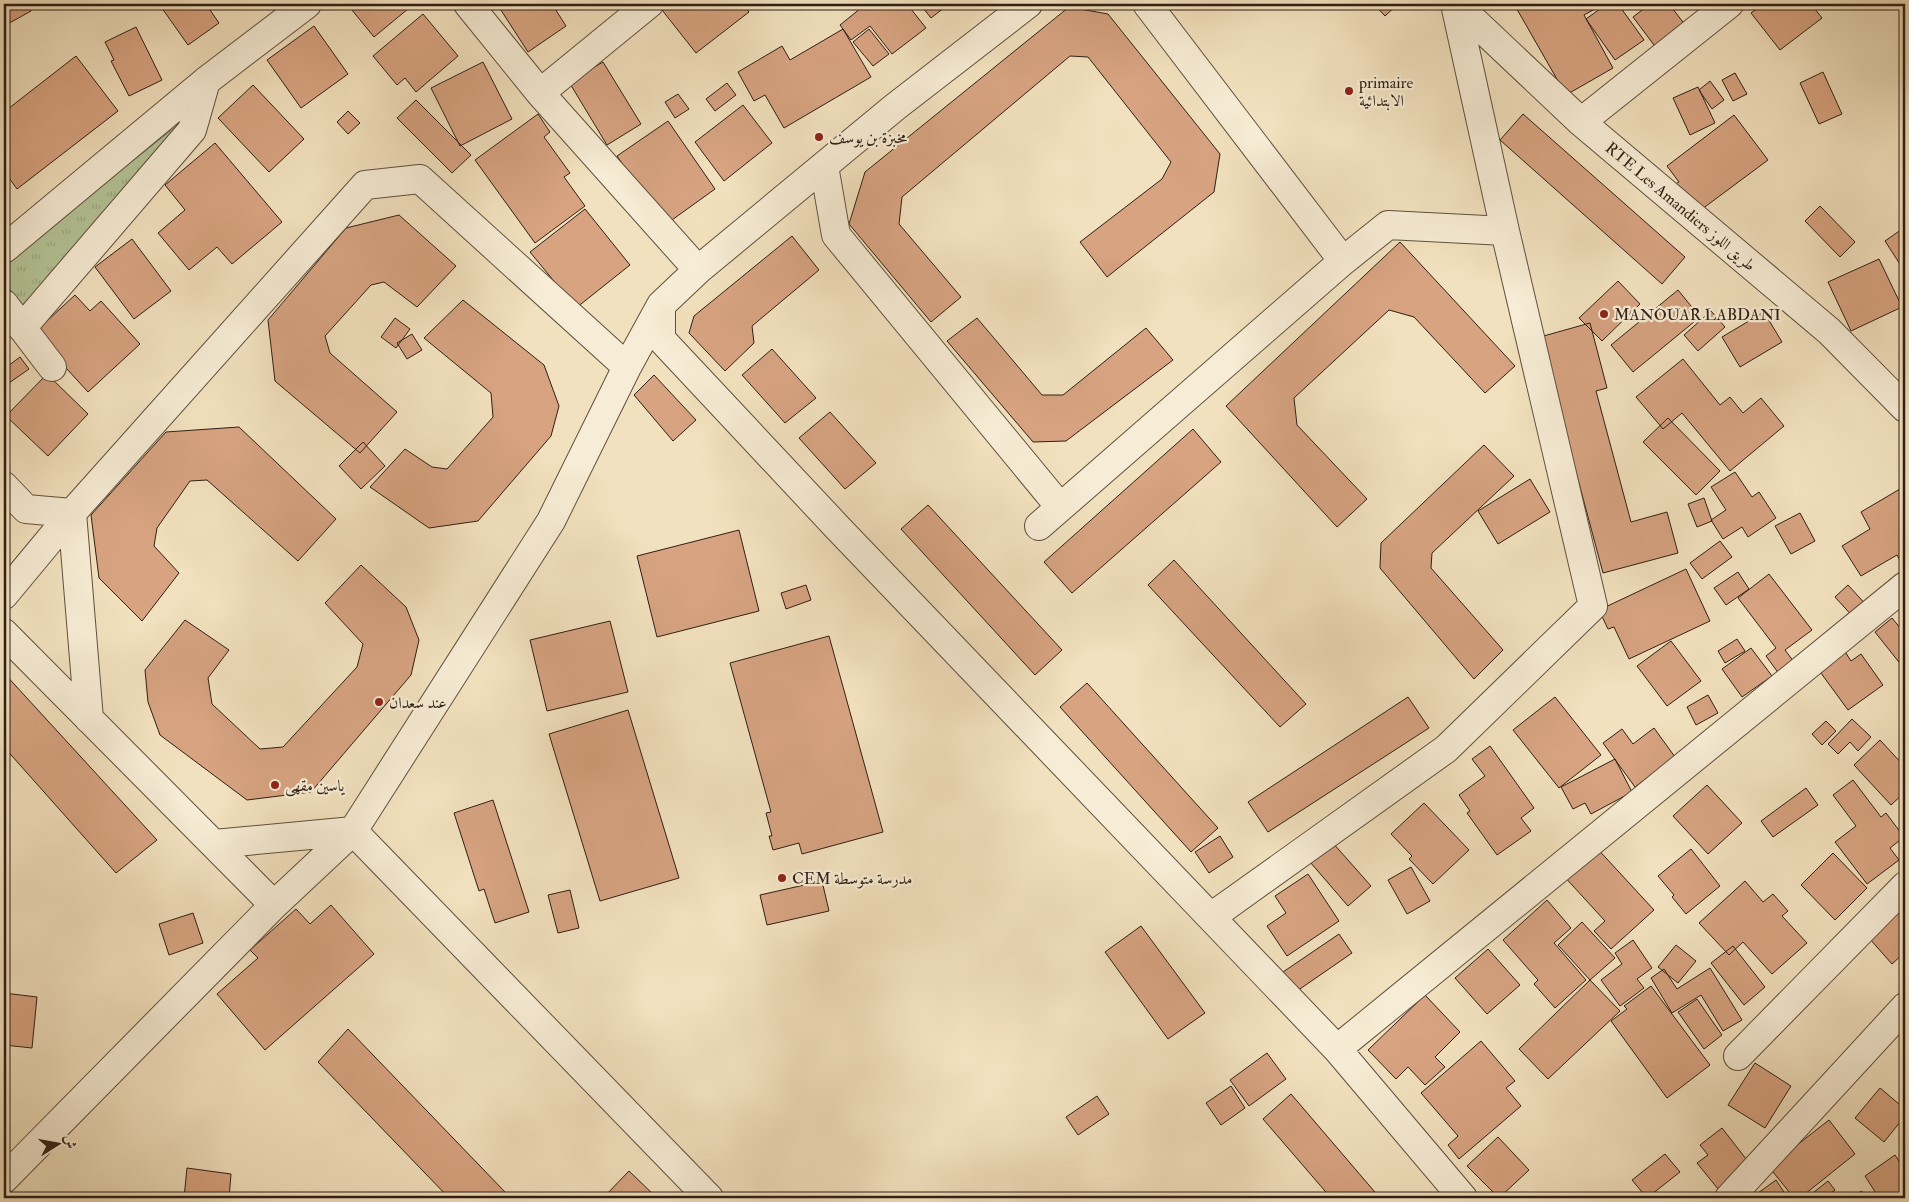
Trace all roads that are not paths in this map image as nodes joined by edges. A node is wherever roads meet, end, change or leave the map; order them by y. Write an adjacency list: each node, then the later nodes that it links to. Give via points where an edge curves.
1 (307, 4): 8 (street)
2 (468, 4): 9 (street)
3 (649, 4): 9 (street)
4 (1028, 4): 11 (street)
5 (1148, 4): 14 (street)
6 (1456, 4): 10 (street, RTE Les Amandiers طريق اللوز); 12 (street)
7 (1730, 4): 10 (street)
8 (206, 81): 13 (street); 18 (street, via 192,130)
9 (540, 93): 15 (street)
10 (1581, 122): 21 (street, RTE Les Amandiers طريق اللوز, via 1829,331)
11 (824, 166): 15 (street); 23 (street, via 836,235)
12 (1506, 231): 14 (street, via 1388,225); 34 (street, via 1593,606 1446,749)
13 (4, 249)
14 (1343, 261): 23 (street)
15 (698, 270): 17 (street)
16 (4, 304): 18 (street)
17 (661, 305): 20 (street); 34 (street, via 661,339 837,528)
18 (22, 328): 19 (street)
19 (52, 367)
20 (627, 367): 24 (street, via 420,179 365,185); 30 (street, via 551,521)
21 (1905, 408)
22 (4, 486): 24 (street, via 26,509)
23 (1060, 507): 25 (street)
24 (72, 513): 27 (street); 29 (street)
25 (1039, 526)
26 (1905, 586): 36 (street)
27 (4, 595)
28 (4, 633): 29 (street)
29 (89, 719): 31 (street)
30 (353, 831): 31 (street); 33 (street); 39 (street)
31 (214, 844): 33 (street)
32 (1905, 886): 37 (street)
33 (274, 905): 38 (street)
34 (1211, 917): 36 (street)
35 (1905, 1007): 41 (street)
36 (1337, 1049): 40 (street)
37 (1738, 1056)
38 (4, 1179)
39 (709, 1198)
40 (1463, 1198)
41 (1730, 1198)

